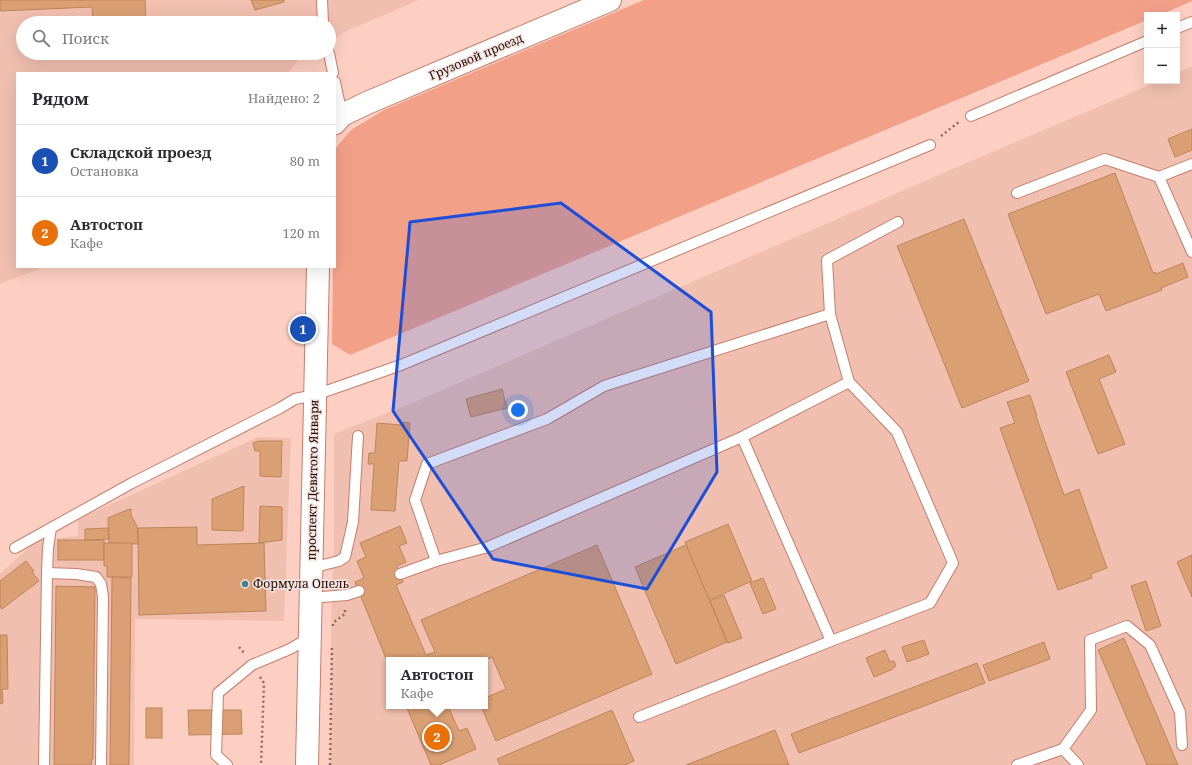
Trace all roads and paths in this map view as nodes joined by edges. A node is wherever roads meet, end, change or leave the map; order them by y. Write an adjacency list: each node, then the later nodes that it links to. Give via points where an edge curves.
1 (322, 0): 3 (lane)
2 (610, 0): 11 (street, Грузовой проезд, via 367,103)
3 (323, 16)
4 (1192, 22): 5 (lane)
5 (1180, 27)
6 (1144, 42): 10 (lane)
7 (330, 60): 8 (lane)
8 (333, 72)
9 (336, 94): 11 (lane)
10 (971, 116): 12 (path, via 954,125)
11 (338, 119)
12 (930, 145): 21 (lane, via 401,365)
13 (1192, 164): 14 (lane)
14 (1159, 178): 15 (lane, via 1105,159); 17 (lane)
15 (1017, 193)
16 (898, 222): 19 (lane, via 827,260)
17 (1192, 252)
18 (318, 268): 21 (street, проспект Девятого Января)
19 (830, 314): 20 (lane); 26 (lane, via 604,386 547,419 427,464 415,500)
20 (848, 382): 23 (lane); 36 (lane, via 897,432 953,563 930,603)
21 (315, 395): 24 (lane, via 295,399); 27 (street, проспект Девятого Января)
22 (358, 436): 27 (lane, via 353,522 345,557)
23 (742, 437): 26 (lane, via 488,547); 36 (lane)
24 (51, 528): 25 (lane); 28 (lane)
25 (15, 548)
26 (436, 561): 29 (lane)
27 (311, 568): 32 (street, проспект Девятого Января)
28 (47, 573): 42 (lane); 43 (lane, via 96,577 101,584 104,597)
29 (400, 574)
30 (359, 591): 31 (lane)
31 (347, 595): 32 (lane); 33 (path, via 344,614 333,623)
32 (310, 598): 34 (street, проспект Девятого Января)
33 (332, 631)
34 (309, 638): 38 (lane); 46 (street, проспект Девятого Января)
35 (332, 639): 47 (path)
36 (831, 641): 39 (lane)
37 (239, 647): 38 (path)
38 (252, 665): 44 (lane, via 218,693 216,755); 45 (path, via 264,683)
39 (639, 717)
40 (1182, 745): 41 (lane, via 1180,712 1150,645 1127,626 1090,640 1091,710)
41 (1063, 749): 48 (lane); 49 (lane)
42 (44, 765)
43 (101, 765)
44 (227, 765)
45 (261, 765)
46 (307, 765)
47 (330, 765)
48 (1017, 765)
49 (1078, 765)

